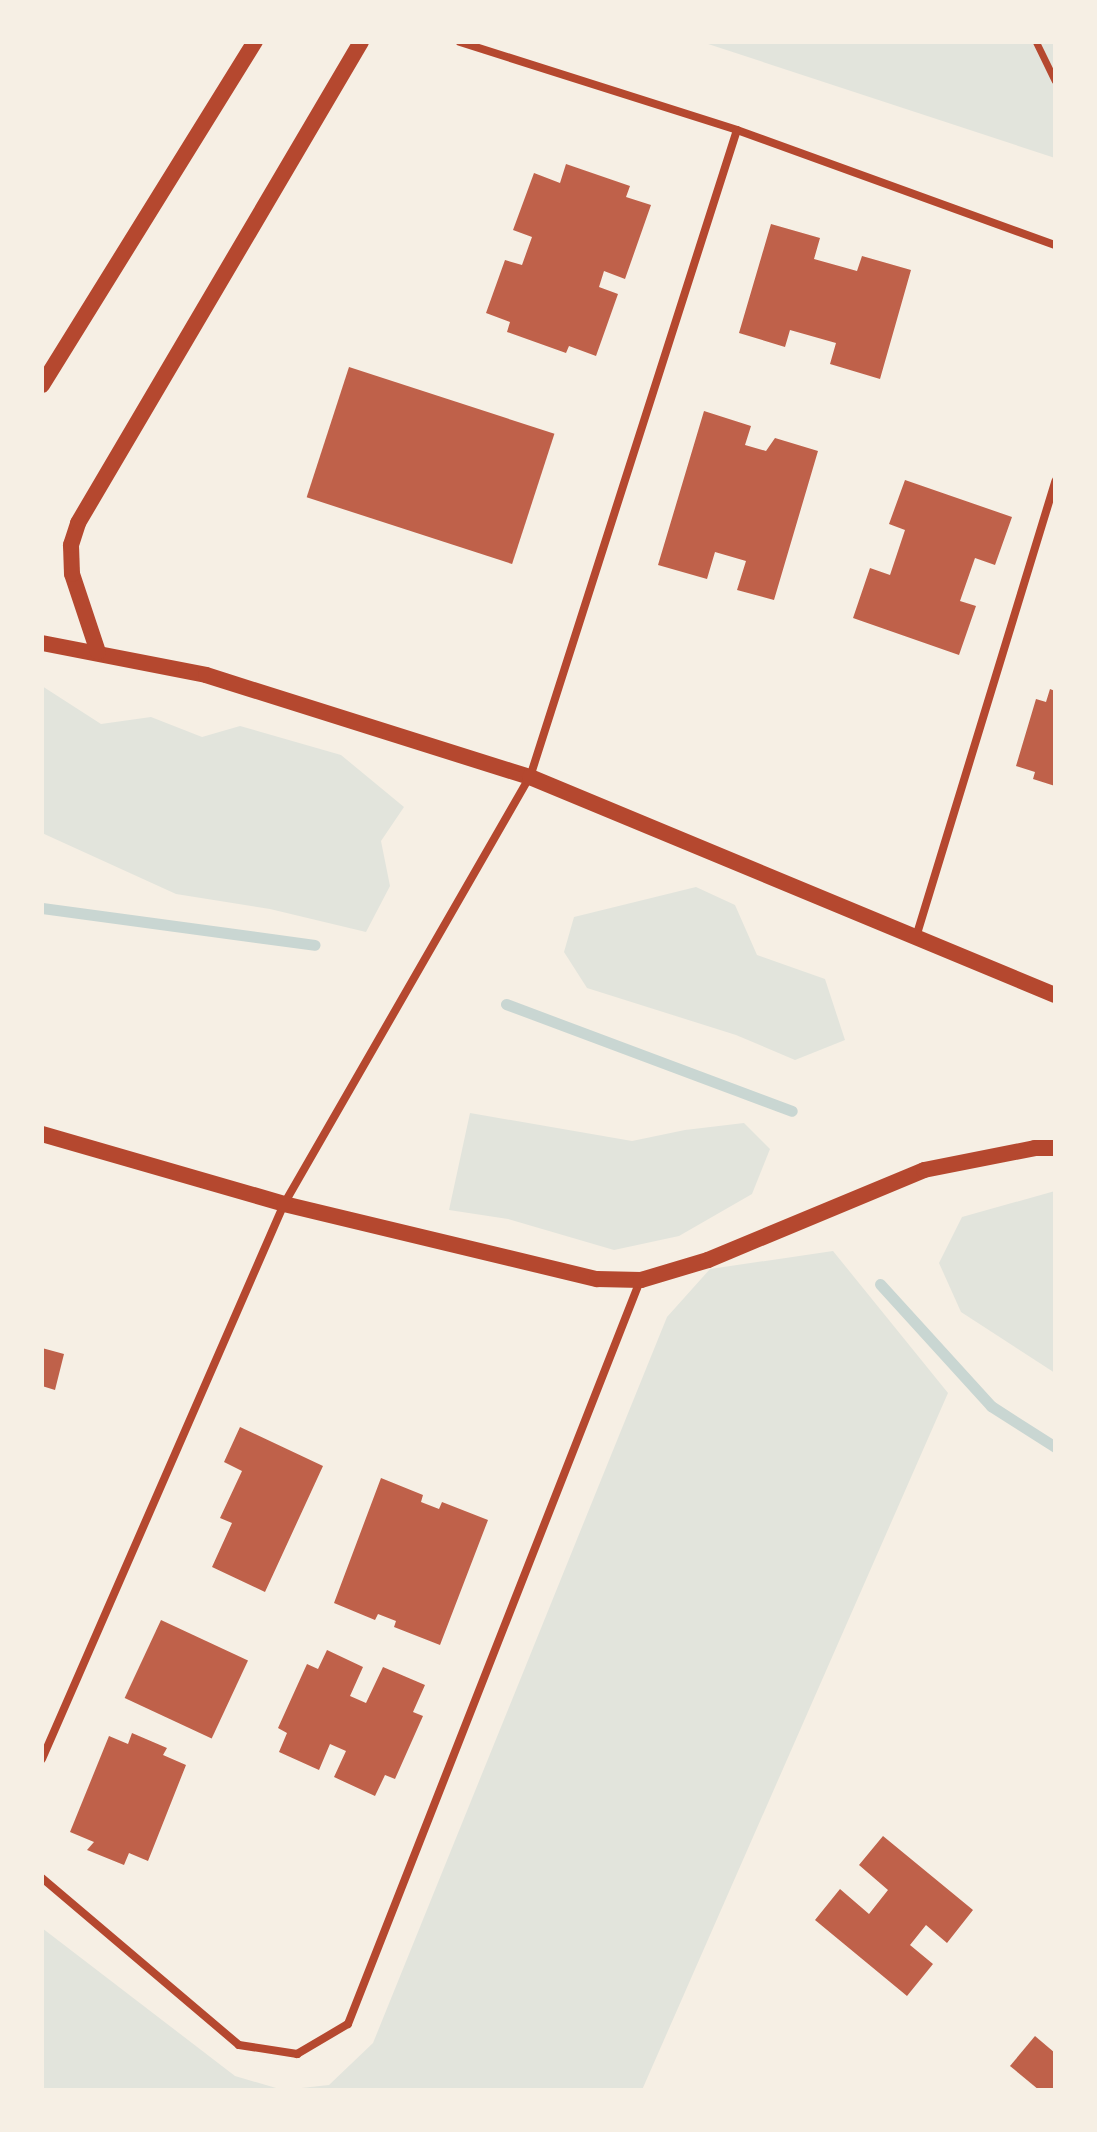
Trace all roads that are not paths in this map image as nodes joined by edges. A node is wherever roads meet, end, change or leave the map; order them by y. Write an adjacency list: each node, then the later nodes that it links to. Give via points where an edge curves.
1 (255, 42): 8 (main road)
2 (361, 42): 11 (main road, via 78,523 71,545 72,574)
3 (460, 42): 6 (street)
4 (1036, 42): 5 (street)
5 (1055, 81)
6 (737, 130): 7 (street); 12 (street)
7 (1055, 245)
8 (42, 385)
9 (1055, 481): 13 (street)
10 (42, 643): 11 (main road)
11 (98, 652): 12 (main road, via 206,675)
12 (530, 777): 13 (main road); 17 (street)
13 (916, 937): 14 (main road)
14 (1055, 995)
15 (42, 1134): 17 (main road)
16 (1055, 1148): 18 (main road, via 924,1170 708,1260)
17 (284, 1204): 18 (main road, via 597,1279); 19 (street)
18 (641, 1280): 20 (street, via 348,2024 297,2054 239,2045)
19 (42, 1759)
20 (42, 1878)

